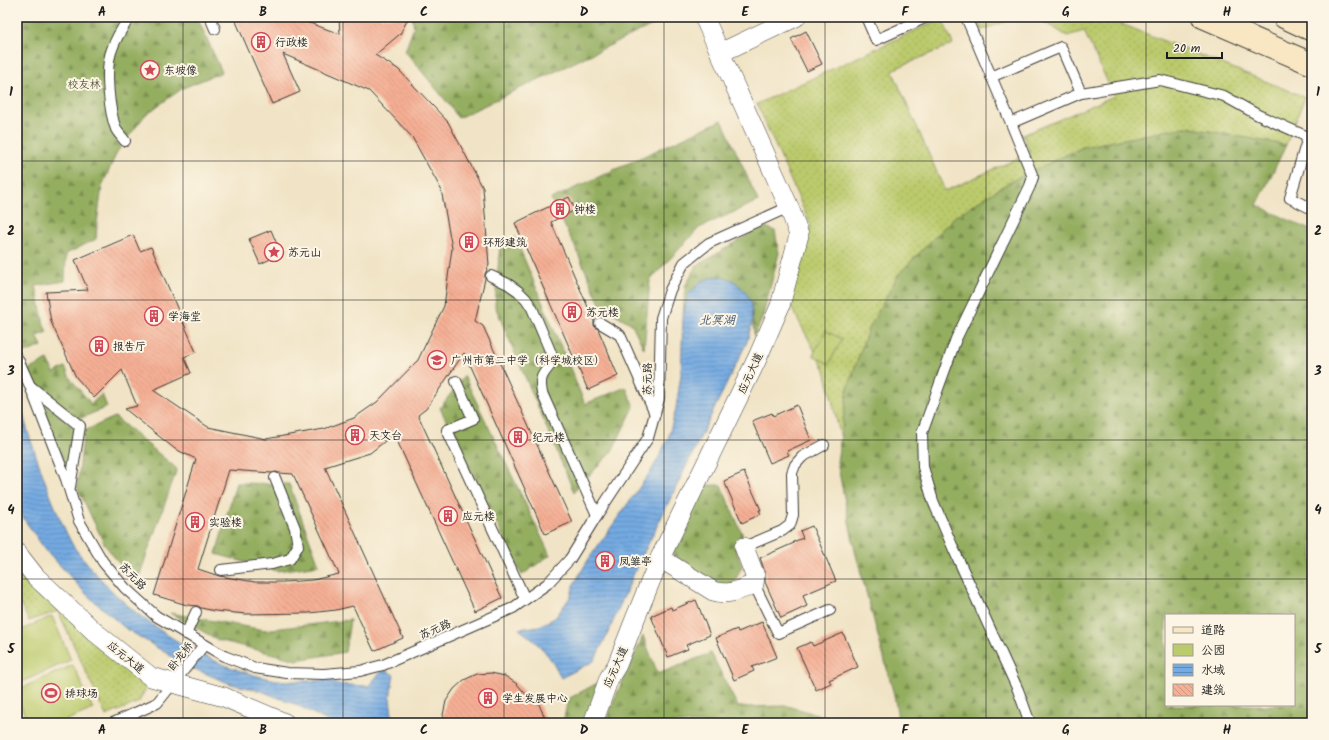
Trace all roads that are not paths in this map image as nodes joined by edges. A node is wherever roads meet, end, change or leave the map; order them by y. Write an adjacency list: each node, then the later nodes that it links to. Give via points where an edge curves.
1 (130, 17): 17 (lane, via 110,53 108,79 116,130)
2 (210, 17): 10 (lane)
3 (704, 17): 12 (street, 应元大道)
4 (796, 17): 12 (street)
5 (866, 17): 6 (lane, via 876,40)
6 (927, 17)
7 (966, 17): 14 (lane)
8 (1203, 17): 13 (main road)
9 (1284, 17): 11 (main road)
10 (215, 29)
11 (1312, 30)
12 (720, 52): 18 (street, 应元大道)
13 (1312, 64)
14 (991, 76): 15 (lane, via 1061,47); 16 (lane)
15 (1082, 94): 16 (lane); 19 (lane, via 1160,80 1224,96 1258,115 1308,137 1290,198)
16 (1012, 123): 44 (lane, via 1033,177 956,339 922,433 923,467 950,543 1018,690)
17 (125, 141)
18 (789, 207): 25 (lane, 苏元路, via 709,243 684,263 670,290 661,318 659,399); 32 (street, 应元大道, via 799,235 780,306 757,359)
19 (1312, 209)
20 (491, 276): 29 (lane, via 513,287 526,299 552,353 552,362 542,374 542,393)
21 (600, 323): 25 (lane, via 620,335)
22 (18, 363): 24 (lane, 苏元路)
23 (456, 381): 35 (lane, via 473,419 447,430)
24 (30, 386): 28 (lane, 苏元路); 28 (lane, via 80,426)
25 (655, 414): 29 (lane, 苏元路, via 648,438)
26 (824, 446): 30 (lane, via 802,457 795,465 792,473 793,515 790,525)
27 (275, 478): 33 (lane, via 295,528 298,546 290,559 272,564)
28 (69, 490): 38 (lane, 苏元路, via 79,521 103,562 125,588 156,616)
29 (597, 515): 35 (lane, 苏元路, via 570,559 547,584)
30 (744, 547): 34 (street, via 755,576)
31 (17, 553): 40 (street, 应元大道, via 35,576 96,633 151,677)
32 (660, 558): 34 (street, via 720,593 731,593); 43 (street, 应元大道, via 609,678)
33 (221, 570)
34 (754, 584): 36 (lane, via 778,633)
35 (525, 600): 39 (lane, 苏元路, via 513,608 433,643 360,671 324,674 287,673 255,668 224,656)
36 (830, 610)
37 (196, 612): 38 (lane)
38 (186, 634): 39 (lane, 苏元路)
39 (204, 644): 40 (lane, 卧龙桥)
40 (174, 683): 41 (lane, 卧龙桥, via 157,703); 42 (street, 应元大道, via 224,697)
41 (113, 723)
42 (285, 723)
43 (593, 723)
44 (1030, 723)

